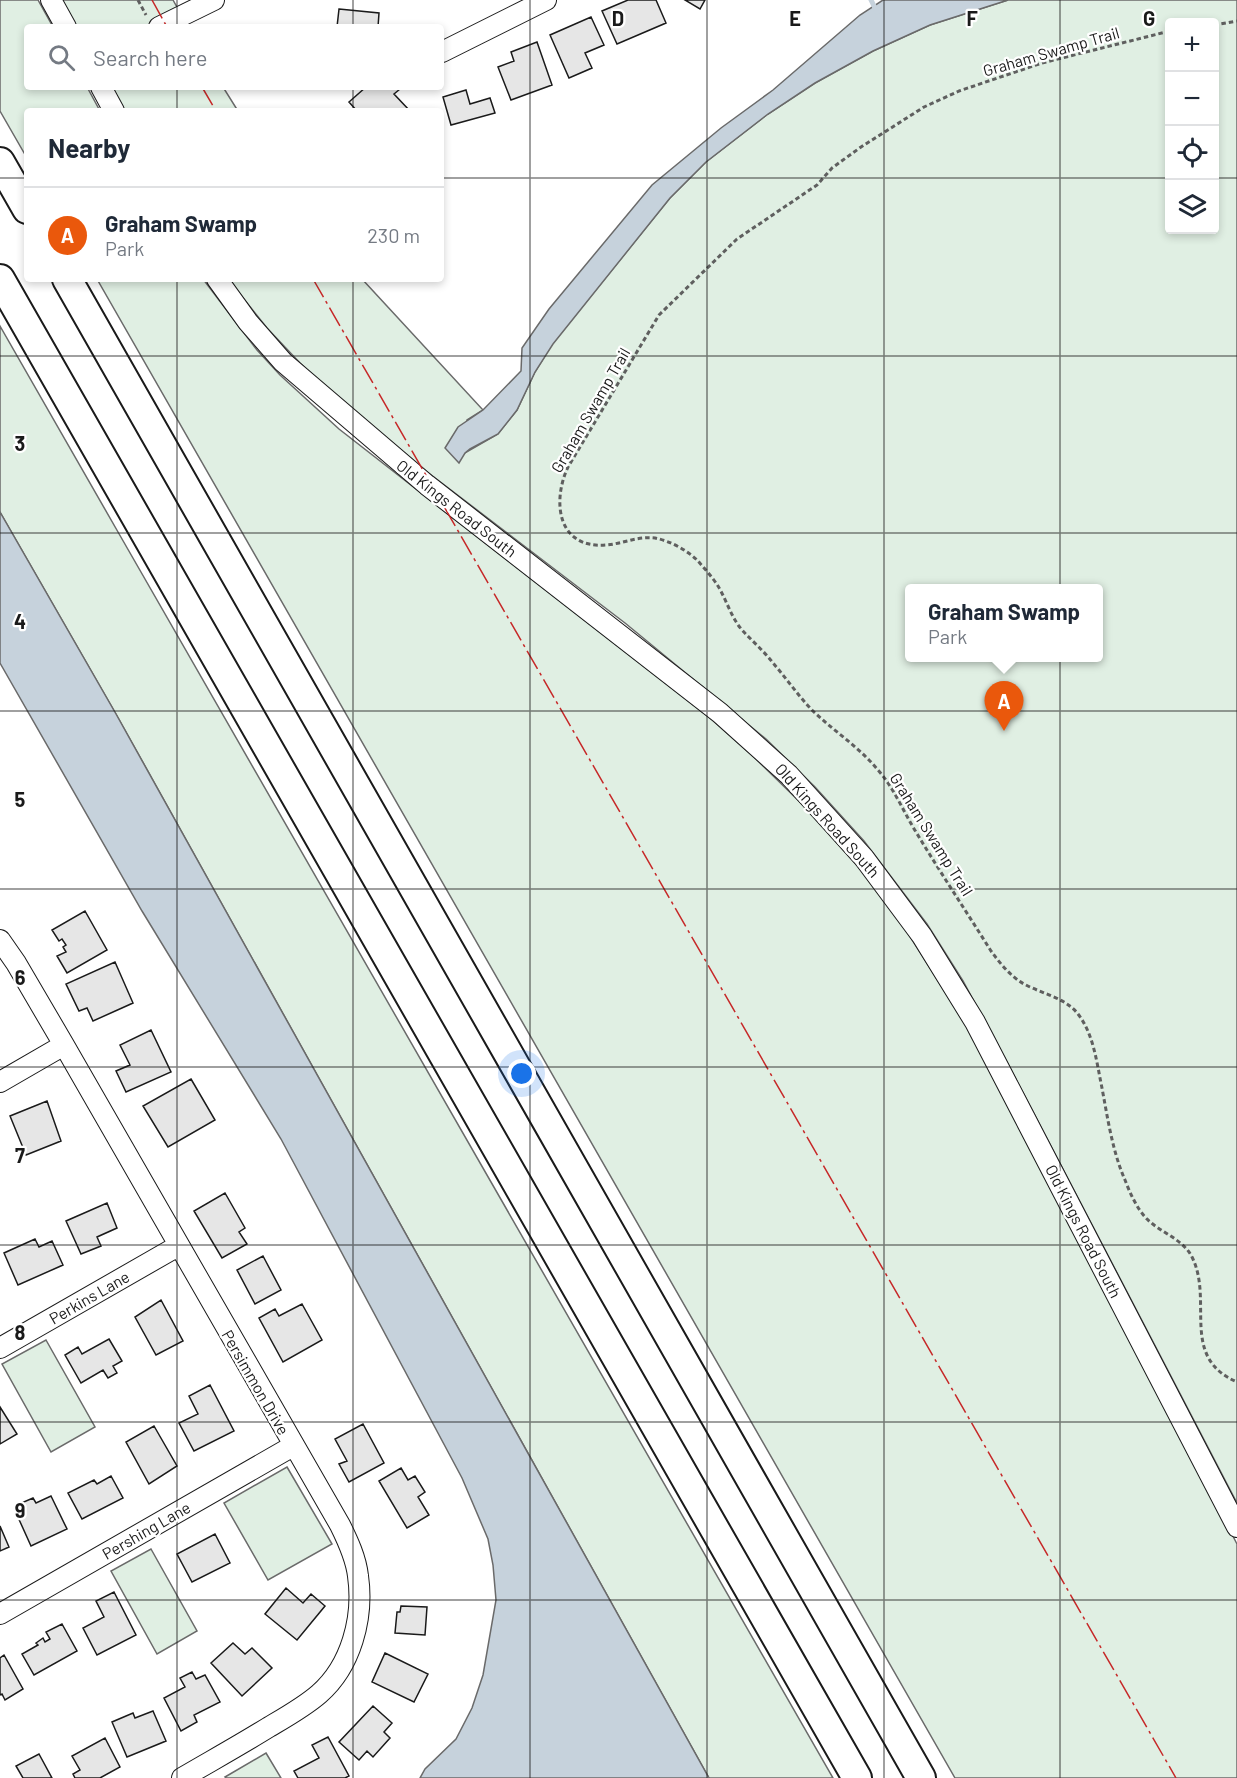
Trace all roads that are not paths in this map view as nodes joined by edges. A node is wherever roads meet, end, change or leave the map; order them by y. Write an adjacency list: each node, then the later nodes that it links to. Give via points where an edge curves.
1 (51, 0): 4 (street)
2 (214, 0): 5 (street)
3 (546, 0): 6 (street)
4 (64, 24)
5 (165, 24)
6 (444, 51)
7 (103, 90): 8 (street)
8 (112, 108)
9 (0, 162): 10 (highway)
10 (24, 204)
11 (0, 279): 23 (highway)
12 (69, 282): 24 (highway)
13 (220, 282): 20 (street, Old Kings Road South, via 283,362 427,485 720,713 789,775 864,858 922,936 975,1022)
14 (0, 940): 15 (street, Persimmon Drive)
15 (64, 1045): 16 (street); 17 (street, Persimmon Drive)
16 (0, 1082)
17 (178, 1246): 18 (street, Perkins Lane); 19 (street, Persimmon Drive)
18 (0, 1348)
19 (293, 1446): 21 (street, Pershing Lane); 22 (street, Persimmon Drive, via 340,1525 353,1555 360,1595 353,1638 340,1669 319,1695)
20 (1237, 1527)
21 (0, 1614)
22 (182, 1778)
23 (857, 1778)
24 (921, 1778)

